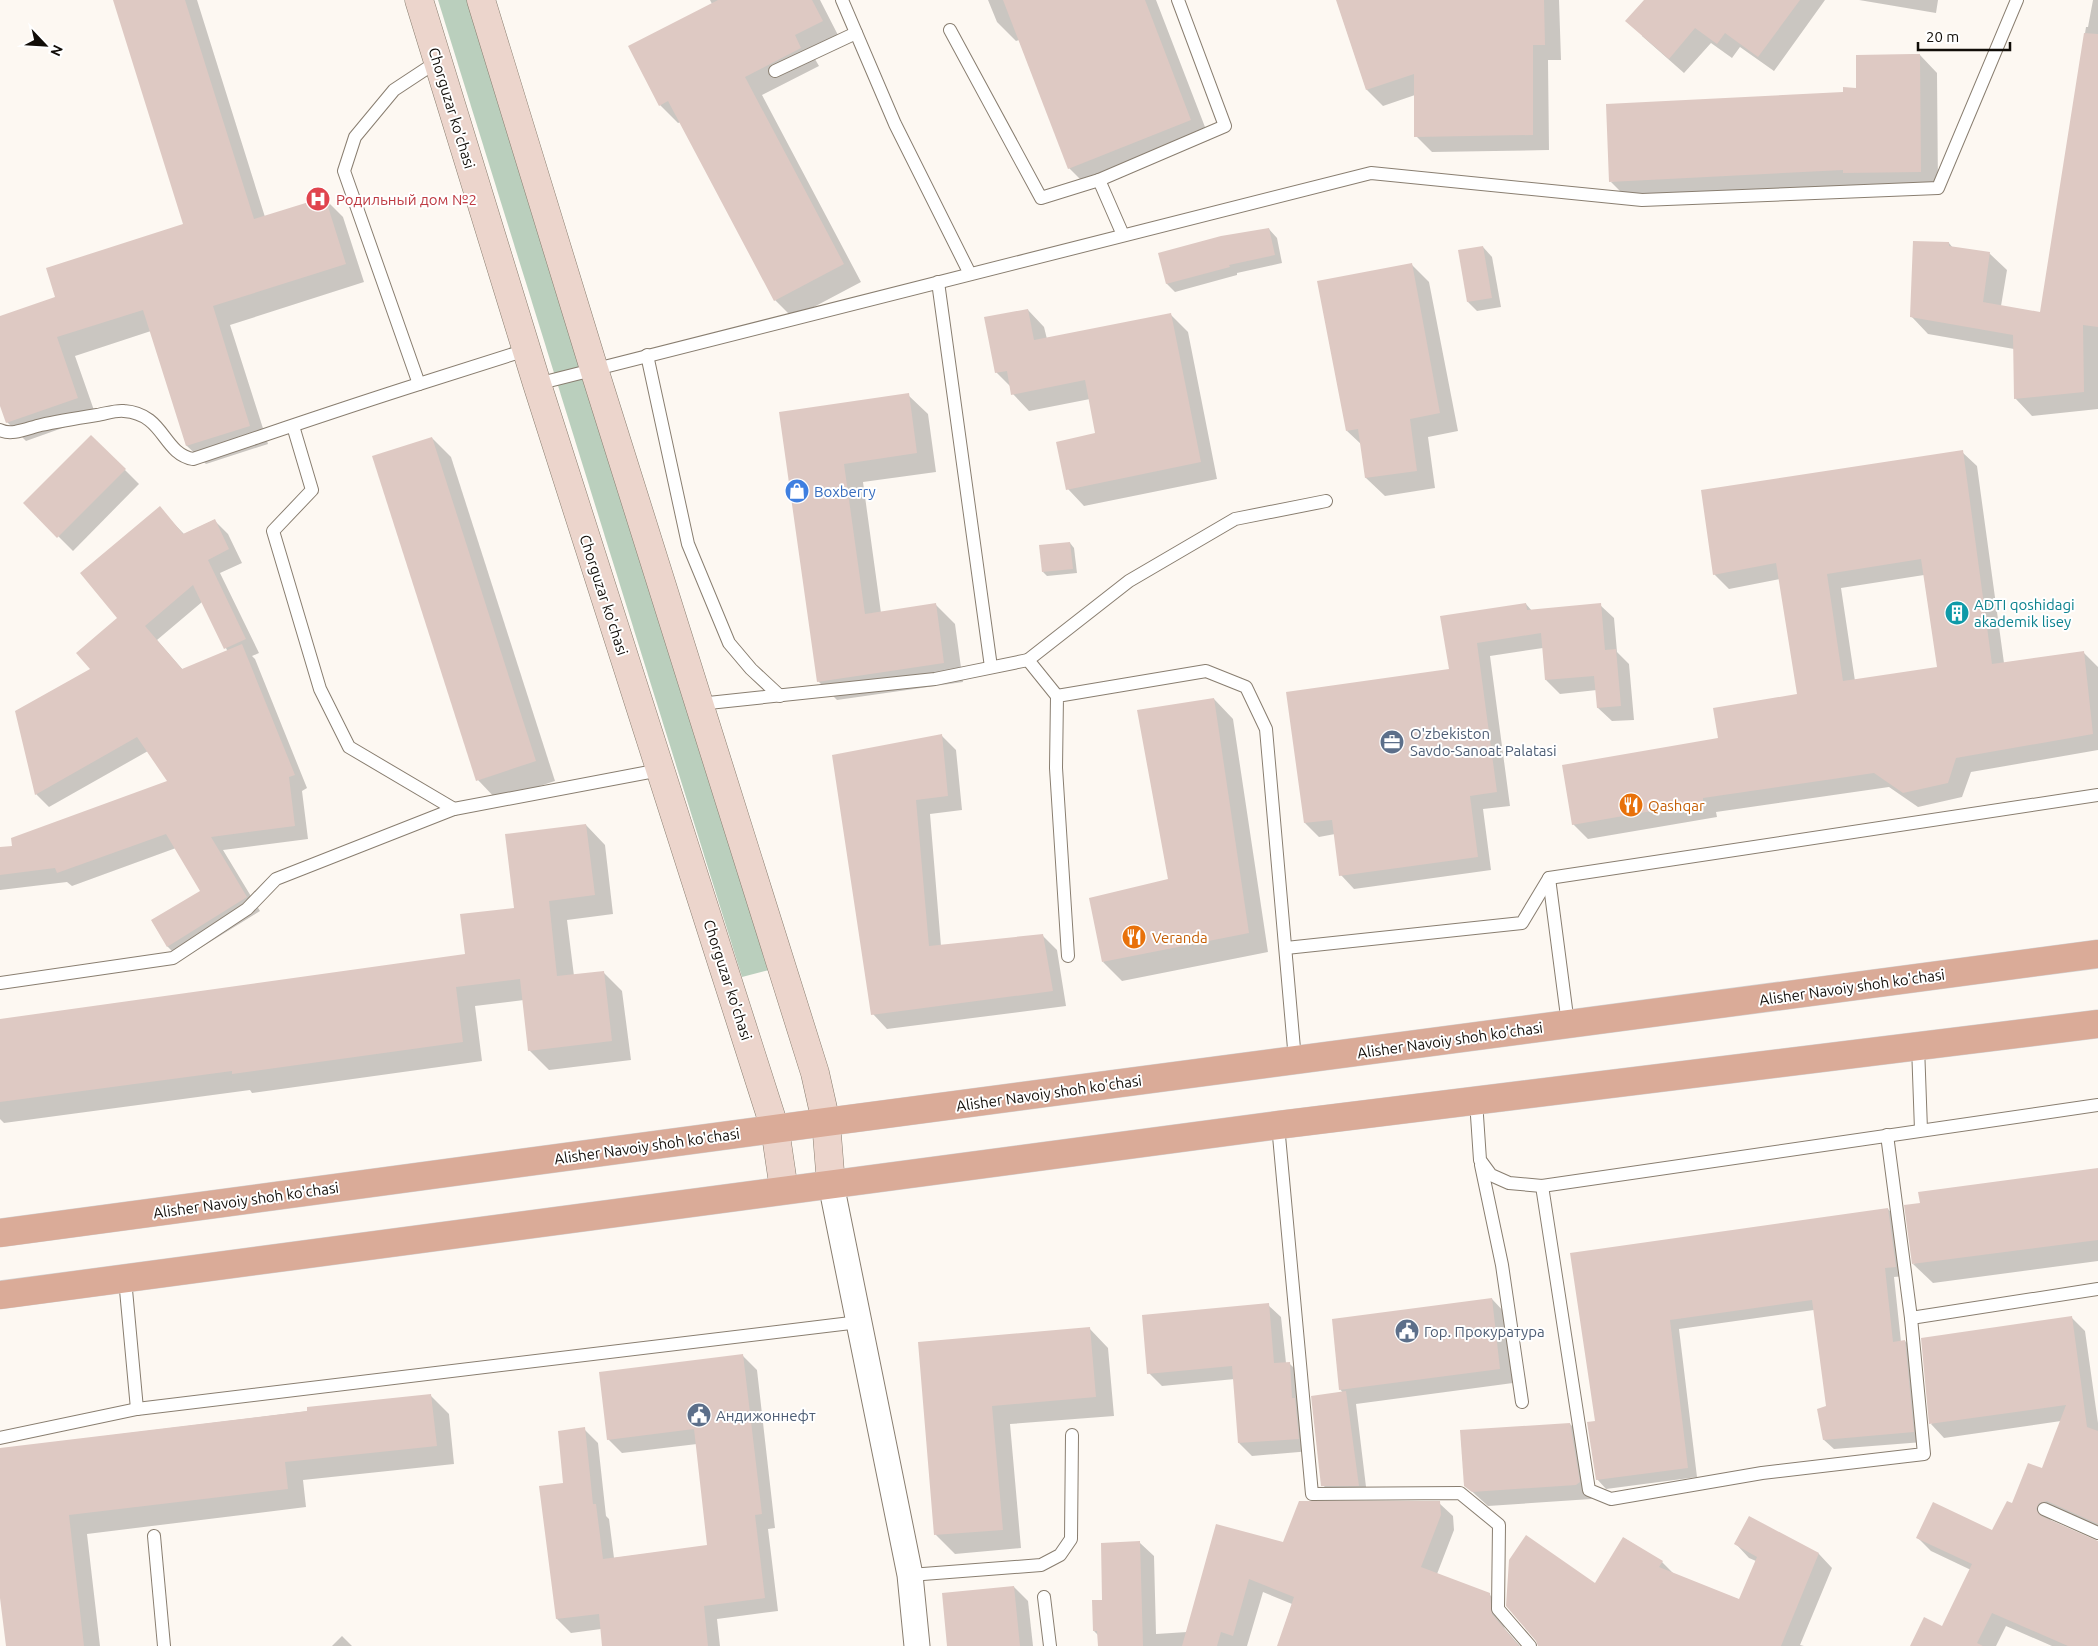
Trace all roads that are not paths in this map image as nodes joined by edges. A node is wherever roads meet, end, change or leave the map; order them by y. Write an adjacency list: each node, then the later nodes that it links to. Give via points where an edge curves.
1 (419, 0): 8 (main road, Chorguzar ko'chasi)
2 (481, 0): 16 (main road)
3 (842, 0): 7 (lane)
4 (1178, 0): 10 (lane, via 1225,126)
5 (2017, 0): 11 (lane, via 1938,188 1642,200 1371,173)
6 (950, 30): 10 (lane, via 1041,198)
7 (856, 33): 9 (lane); 12 (lane, via 895,124)
8 (438, 61): 14 (main road, Chorguzar ko'chasi); 17 (lane, via 394,90 355,137 344,172)
9 (775, 71)
10 (1099, 180): 11 (lane)
11 (1123, 234): 12 (lane)
12 (970, 274): 13 (lane)
13 (938, 282): 15 (lane); 23 (lane)
14 (526, 350): 17 (lane); 18 (main road, Chorguzar ko'chasi)
15 (647, 354): 16 (lane); 24 (lane, via 688,544 730,643 750,669)
16 (594, 369): 18 (lane); 26 (main road)
17 (419, 384): 19 (lane)
18 (537, 384): 27 (main road, Chorguzar ko'chasi)
19 (293, 426): 20 (lane, via 193,459 184,458 177,452 146,416 123,411 41,424 10,433); 29 (lane, via 312,490 273,531 320,689 348,747)
20 (0, 430)
21 (1326, 501): 22 (lane, via 1235,519 1129,581)
22 (1028, 660): 23 (lane); 25 (lane)
23 (991, 667): 24 (lane, via 935,679)
24 (780, 696): 26 (lane)
25 (1057, 696): 31 (lane, via 1206,672 1246,687 1266,729); 33 (lane, via 1056,768)
26 (700, 704): 41 (main road, via 815,1073)
27 (660, 770): 29 (lane); 43 (main road, Chorguzar ko'chasi)
28 (2098, 795): 30 (lane)
29 (454, 809): 34 (lane, via 276,879 247,908 174,958)
30 (1549, 878): 31 (lane, via 1522,923); 35 (lane)
31 (1286, 948): 38 (lane)
32 (2098, 954): 35 (main road, Alisher Navoiy shoh ko'chasi)
33 (1068, 956)
34 (0, 983)
35 (1568, 1024): 38 (main road, Alisher Navoiy shoh ko'chasi)
36 (2098, 1024): 37 (main road)
37 (1918, 1046): 39 (main road); 44 (lane)
38 (1295, 1060): 41 (main road, Alisher Navoiy shoh ko'chasi)
39 (1476, 1101): 42 (main road); 46 (lane)
40 (2098, 1105): 44 (lane)
41 (826, 1122): 43 (main road, Alisher Navoiy shoh ko'chasi); 47 (main road)
42 (1278, 1125): 47 (main road); 68 (lane, via 1312,1494 1460,1492 1499,1525 1498,1609)
43 (775, 1129): 49 (main road, Chorguzar ko'chasi); 50 (main road, Alisher Navoiy shoh ko'chasi)
44 (1921, 1130): 45 (lane)
45 (1887, 1135): 48 (lane); 54 (lane)
46 (1480, 1160): 48 (lane, via 1491,1175 1509,1183); 56 (lane, via 1502,1265)
47 (831, 1184): 49 (main road); 55 (street)
48 (1542, 1186): 54 (lane, via 1589,1490 1611,1499 1762,1473 1924,1454)
49 (784, 1190): 51 (main road)
50 (0, 1233)
51 (125, 1279): 53 (main road); 57 (lane)
52 (2098, 1288): 54 (lane)
53 (0, 1296)
54 (1911, 1318)
55 (859, 1322): 57 (lane); 63 (street)
56 (1522, 1402)
57 (138, 1409): 59 (lane)
58 (1072, 1435): 63 (lane, via 1071,1539 1060,1555 1041,1565)
59 (0, 1438)
60 (2044, 1509): 61 (lane)
61 (2098, 1533)
62 (154, 1536): 65 (lane)
63 (910, 1575): 66 (street)
64 (1044, 1597): 67 (lane)
65 (164, 1646)
66 (917, 1646)
67 (1050, 1646)
68 (1530, 1646)

